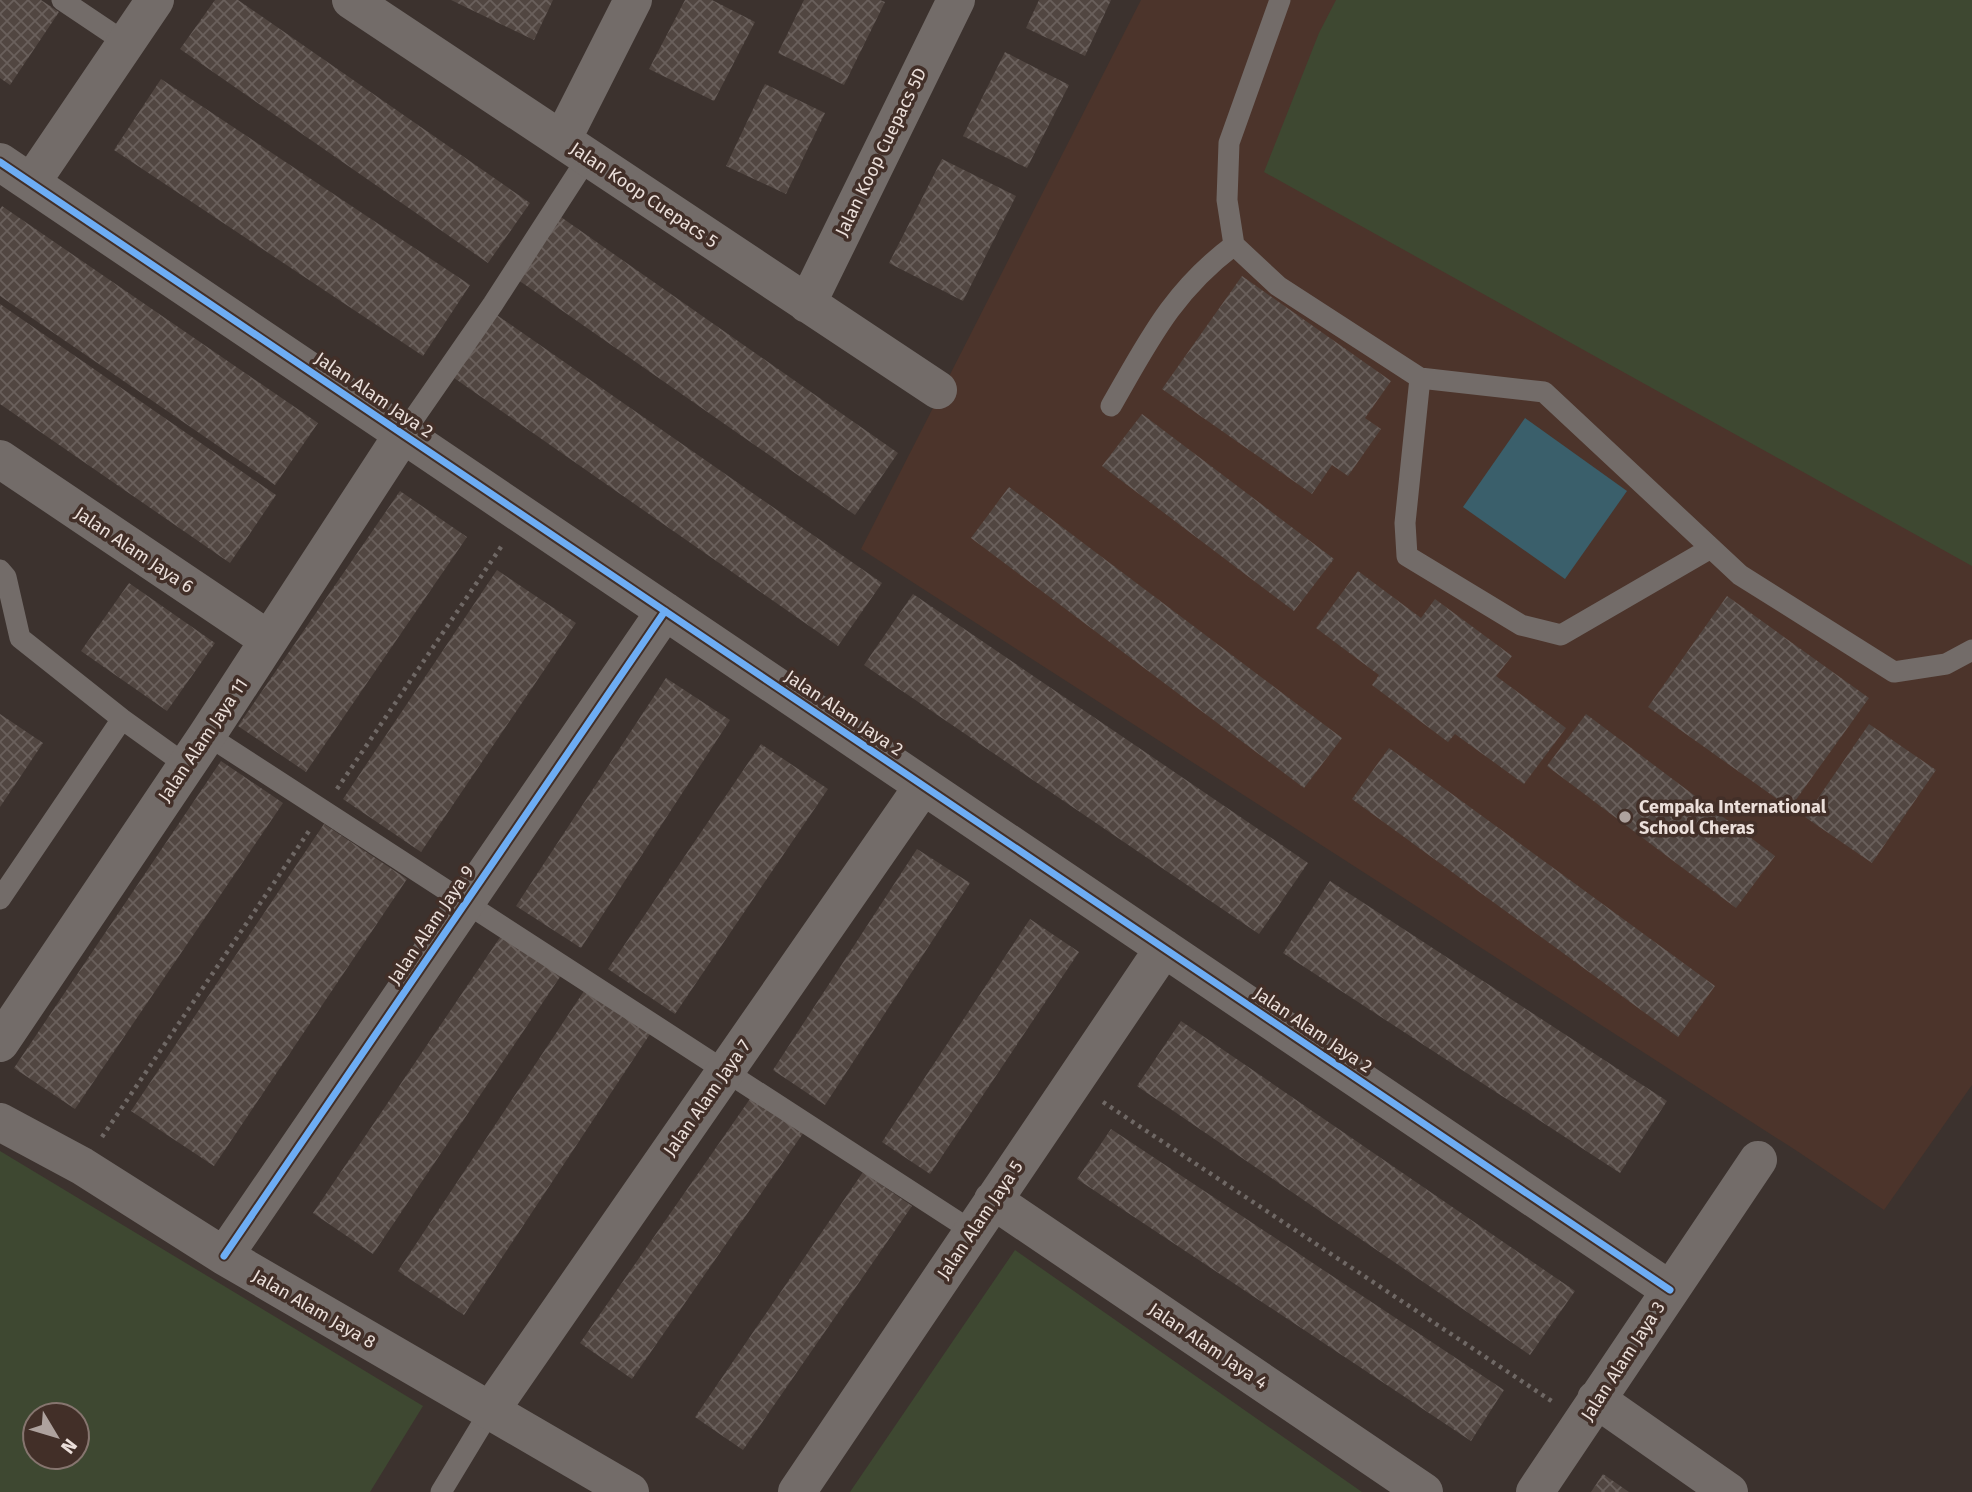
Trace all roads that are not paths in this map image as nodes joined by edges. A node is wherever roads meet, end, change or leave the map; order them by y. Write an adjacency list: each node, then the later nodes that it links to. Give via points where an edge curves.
1 (62, 0): 7 (lane)
2 (155, 0): 7 (street)
3 (351, 0): 8 (street, Jalan Koop Cuepacs 5)
4 (633, 0): 8 (street)
5 (956, 0): 11 (street, Jalan Koop Cuepacs 5D)
6 (1280, 0): 10 (lane, via 1229,143 1227,200)
7 (126, 43): 9 (street)
8 (575, 149): 11 (street, Jalan Koop Cuepacs 5); 15 (lane, via 493,304)
9 (11, 175): 15 (street, Jalan Alam Jaya 2)
10 (1234, 244): 12 (lane, via 1278,286); 14 (lane, via 1174,301)
11 (807, 304): 13 (street, Jalan Koop Cuepacs 5)
12 (1420, 378): 17 (lane, via 1544,392); 17 (lane, via 1405,523 1407,556 1521,625 1560,635)
13 (938, 390)
14 (1111, 406)
15 (403, 434): 19 (street, Jalan Alam Jaya 2); 20 (street, Jalan Alam Jaya 11)
16 (0, 460): 20 (street, Jalan Alam Jaya 6)
17 (1711, 548): 21 (lane, via 1740,575 1894,672 1945,664)
18 (0, 570): 22 (lane, via 6,577 20,638)
19 (665, 611): 24 (street, Jalan Alam Jaya 2); 26 (street, Jalan Alam Jaya 9)
20 (269, 640): 23 (street, Jalan Alam Jaya 11)
21 (1972, 650)
22 (122, 719): 23 (lane); 25 (lane)
23 (197, 750): 26 (lane, via 323,810); 28 (street, Jalan Alam Jaya 11)
24 (923, 786): 27 (street, Jalan Alam Jaya 2); 29 (street, Jalan Alam Jaya 7)
25 (0, 899)
26 (465, 903): 29 (lane); 34 (street, Jalan Alam Jaya 9)
27 (1164, 948): 32 (street, Jalan Alam Jaya 5); 35 (street, Jalan Alam Jaya 2)
28 (0, 1043)
29 (725, 1071): 33 (lane); 37 (street, Jalan Alam Jaya 7)
30 (0, 1122): 34 (street, Jalan Alam Jaya 8, via 82,1166)
31 (1758, 1160): 35 (street, Jalan Alam Jaya 3)
32 (993, 1200): 33 (street, Jalan Alam Jaya 5); 41 (street, Jalan Alam Jaya 4)
33 (972, 1231): 40 (street, Jalan Alam Jaya 5)
34 (224, 1256): 37 (street, Jalan Alam Jaya 8)
35 (1670, 1290): 36 (street, Jalan Alam Jaya 3)
36 (1589, 1410): 42 (street, Jalan Alam Jaya 3); 43 (street)
37 (490, 1411): 38 (lane); 39 (street, Jalan Alam Jaya 8)
38 (441, 1492)
39 (630, 1492)
40 (797, 1492)
41 (1424, 1492)
42 (1535, 1492)
43 (1728, 1492)

